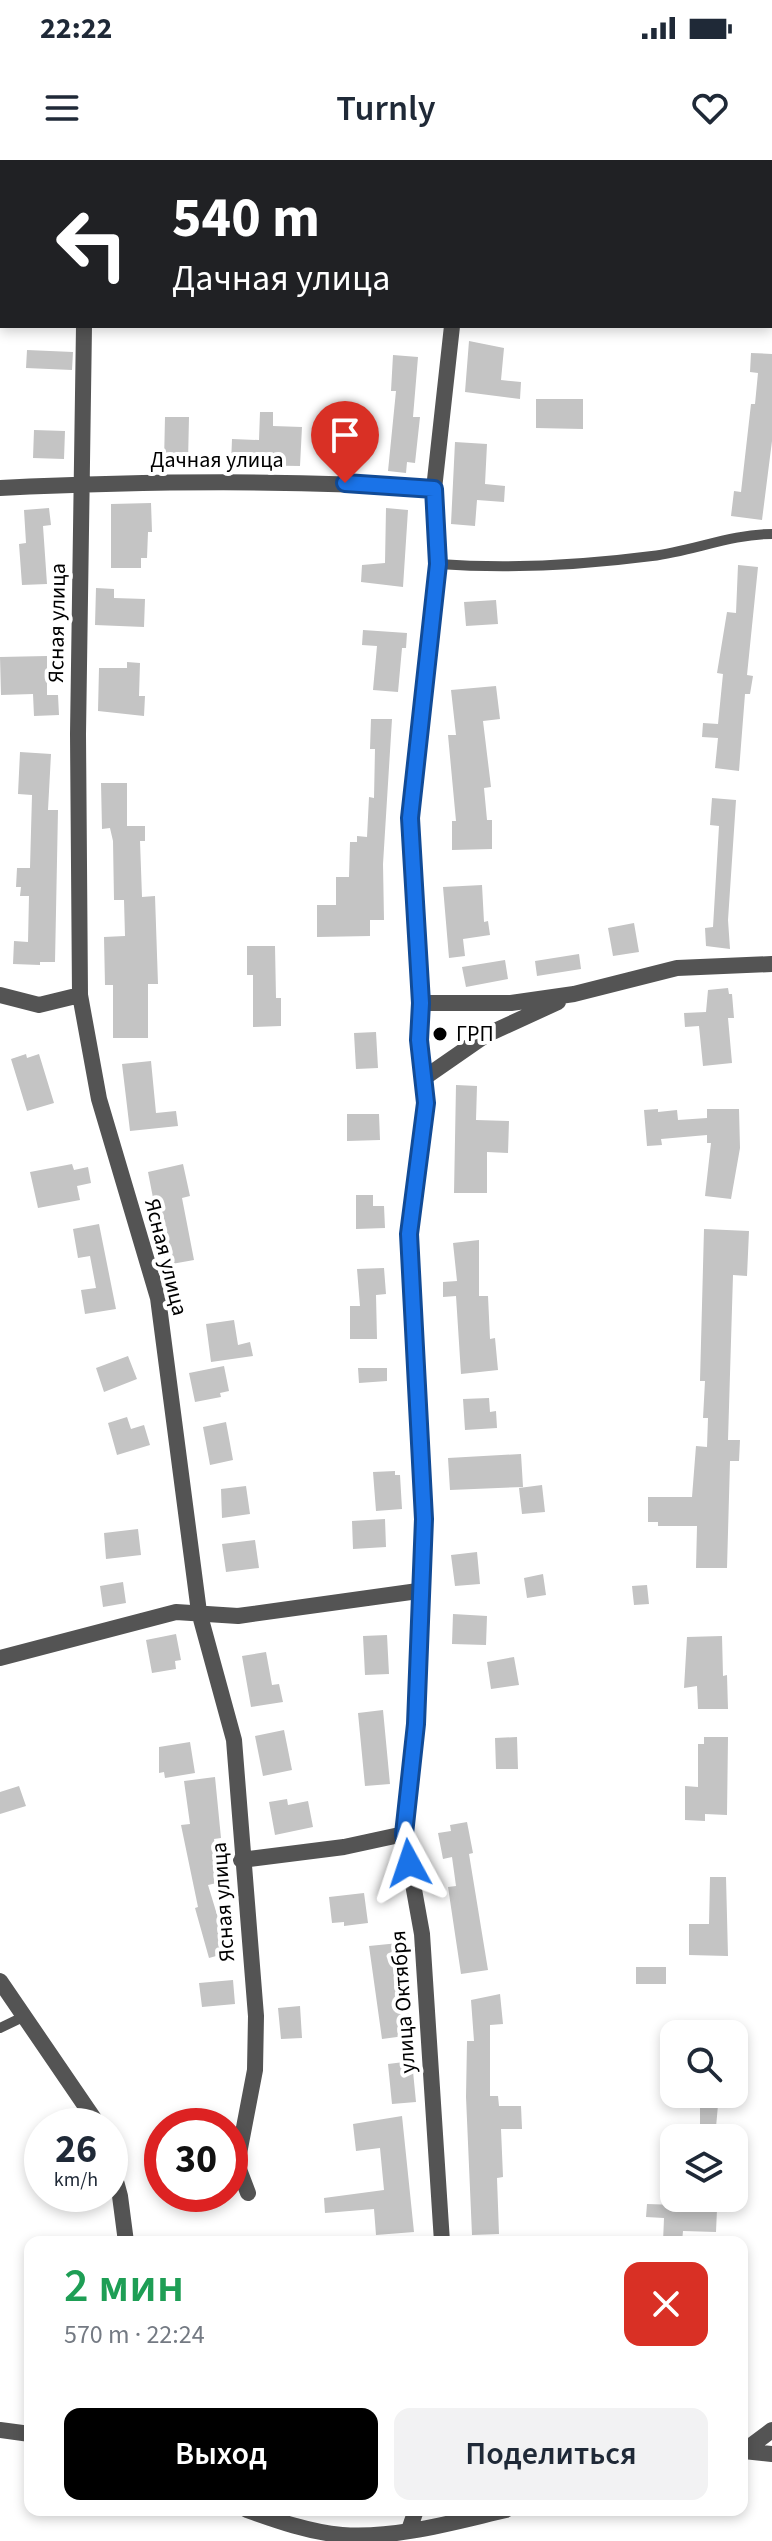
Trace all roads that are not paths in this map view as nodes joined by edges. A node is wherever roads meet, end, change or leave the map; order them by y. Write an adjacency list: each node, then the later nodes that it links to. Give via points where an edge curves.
1 (84, 328): 3 (street, Ясная улица)
2 (452, 328): 5 (street, улица Октября)
3 (81, 484): 4 (street, Дачная улица); 5 (street, Дачная улица, via 316,481); 11 (street, Ясная улица)
4 (0, 488)
5 (434, 489): 7 (street, улица Октября)
6 (772, 534): 7 (lane, via 653,556 484,567)
7 (438, 564): 12 (street, улица Октября, via 410,818)
8 (772, 964): 9 (street, via 677,968)
9 (574, 994): 12 (street, via 511,1003); 13 (street, via 486,1035)
10 (0, 995): 11 (street, via 39,1005)
11 (80, 995): 15 (street, Ясная улица, via 99,1099 158,1298)
12 (421, 1003): 13 (street, улица Октября)
13 (424, 1078): 14 (street, улица Октября, via 426,1103 409,1234 424,1519)
14 (418, 1591): 15 (street, via 238,1616); 17 (street, улица Октября, via 416,1724)
15 (199, 1612): 16 (street, via 163,1615); 18 (street, Ясная улица, via 234,1740)
16 (0, 1658)
17 (404, 1834): 18 (street); 26 (street, улица Октября, via 422,1934)
18 (241, 1860): 23 (street, Ясная улица, via 256,2016)
19 (0, 1981): 20 (street)
20 (25, 2016): 21 (lane); 22 (street)
21 (0, 2028)
22 (87, 2108)
23 (248, 2108)
24 (122, 2212): 25 (street)
25 (125, 2236)
26 (442, 2236)
27 (0, 2430): 29 (street)
28 (772, 2430): 31 (street)
29 (24, 2433)
30 (772, 2444): 32 (street)
31 (748, 2447)
32 (748, 2450)
33 (748, 2452): 34 (street)
34 (772, 2454)
35 (265, 2516): 38 (street, via 344,2535)
36 (414, 2516): 38 (street)
37 (477, 2516): 38 (street)
38 (409, 2530)

